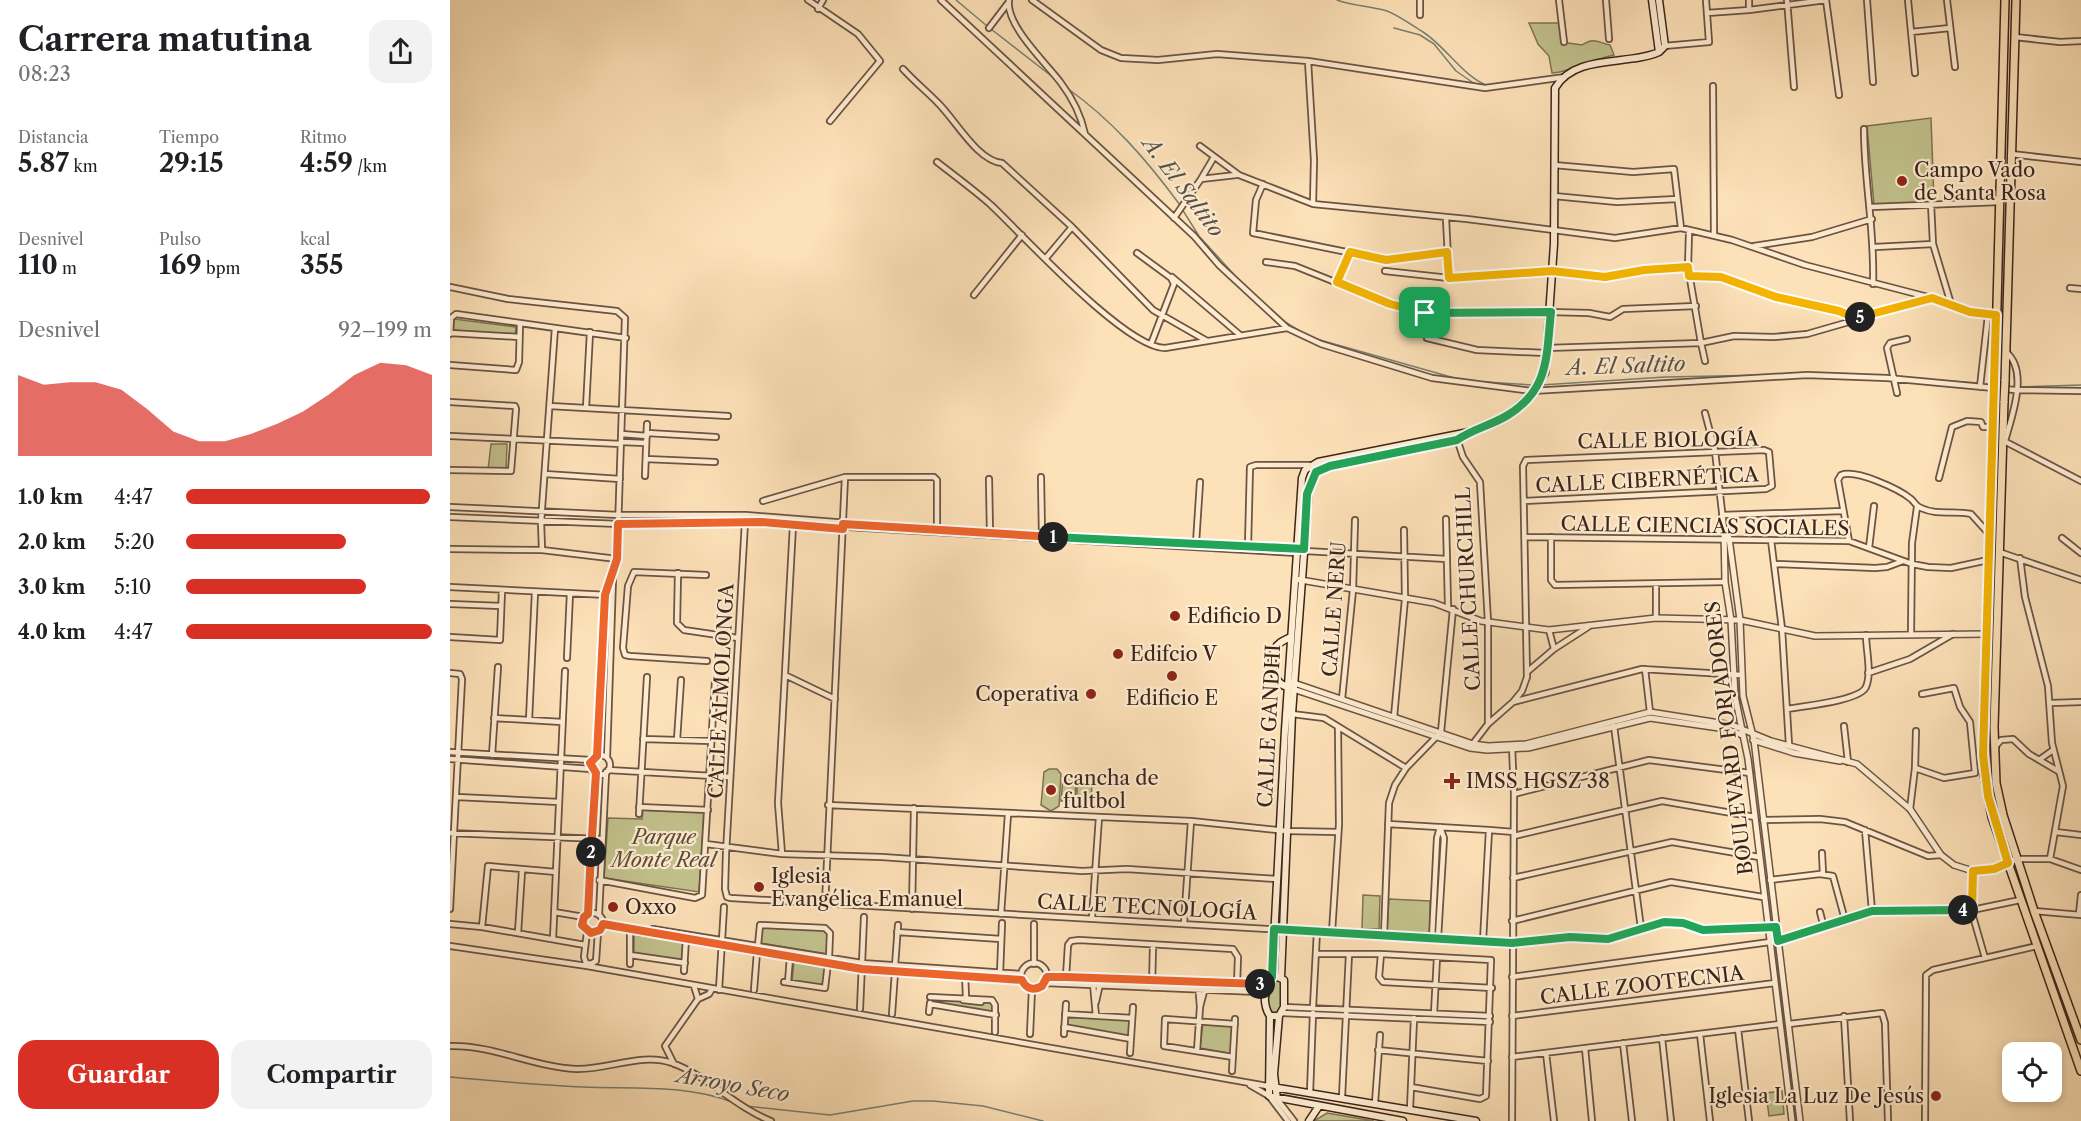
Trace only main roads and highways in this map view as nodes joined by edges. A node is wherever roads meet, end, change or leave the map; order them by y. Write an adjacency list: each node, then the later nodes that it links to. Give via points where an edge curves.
1 (1652, 0): 5 (main road)
2 (1659, 0): 5 (main road)
3 (2005, 0): 17 (main road, bridge, via 2000,202 1992,315 1995,381 1984,774 1992,817)
4 (2016, 0): 16 (main road, bridge, via 1995,747 1998,795 2034,911)
5 (1661, 48): 6 (main road, CALLE GANDHI, via 1599,63 1557,84 1551,312 1545,373 1508,415)
6 (1456, 437): 7 (main road, CALLE GANDHI, via 1316,472 1307,494); 7 (main road, CALLE GANDHI, via 1310,465 1300,487)
7 (1299, 580): 8 (main road, CALLE GANDHI); 9 (main road, CALLE GANDHI)
8 (1291, 637): 9 (main road, CALLE GANDHI); 9 (main road, via 1277,646 1274,654 1275,676 1279,683)
9 (1291, 685): 10 (main road, CALLE GANDHI)
10 (1289, 714): 11 (main road, CALLE GANDHI, via 1287,831); 11 (main road, CALLE GANDHI, via 1277,879)
11 (1278, 929): 12 (main road); 13 (main road)
12 (1272, 977): 13 (main road); 15 (main road, via 1266,985)
13 (1281, 978): 14 (main road, via 1285,985)
14 (1282, 1012): 15 (main road); 18 (main road)
15 (1270, 1016): 18 (main road)
16 (2081, 1040)
17 (2081, 1071)
18 (1271, 1087): 19 (main road); 19 (main road, via 1269,1096); 23 (main road)
19 (1277, 1099): 20 (main road)
20 (1319, 1106): 21 (main road); 22 (main road)
21 (1309, 1121)
22 (1403, 1121)
23 (1476, 1121)

